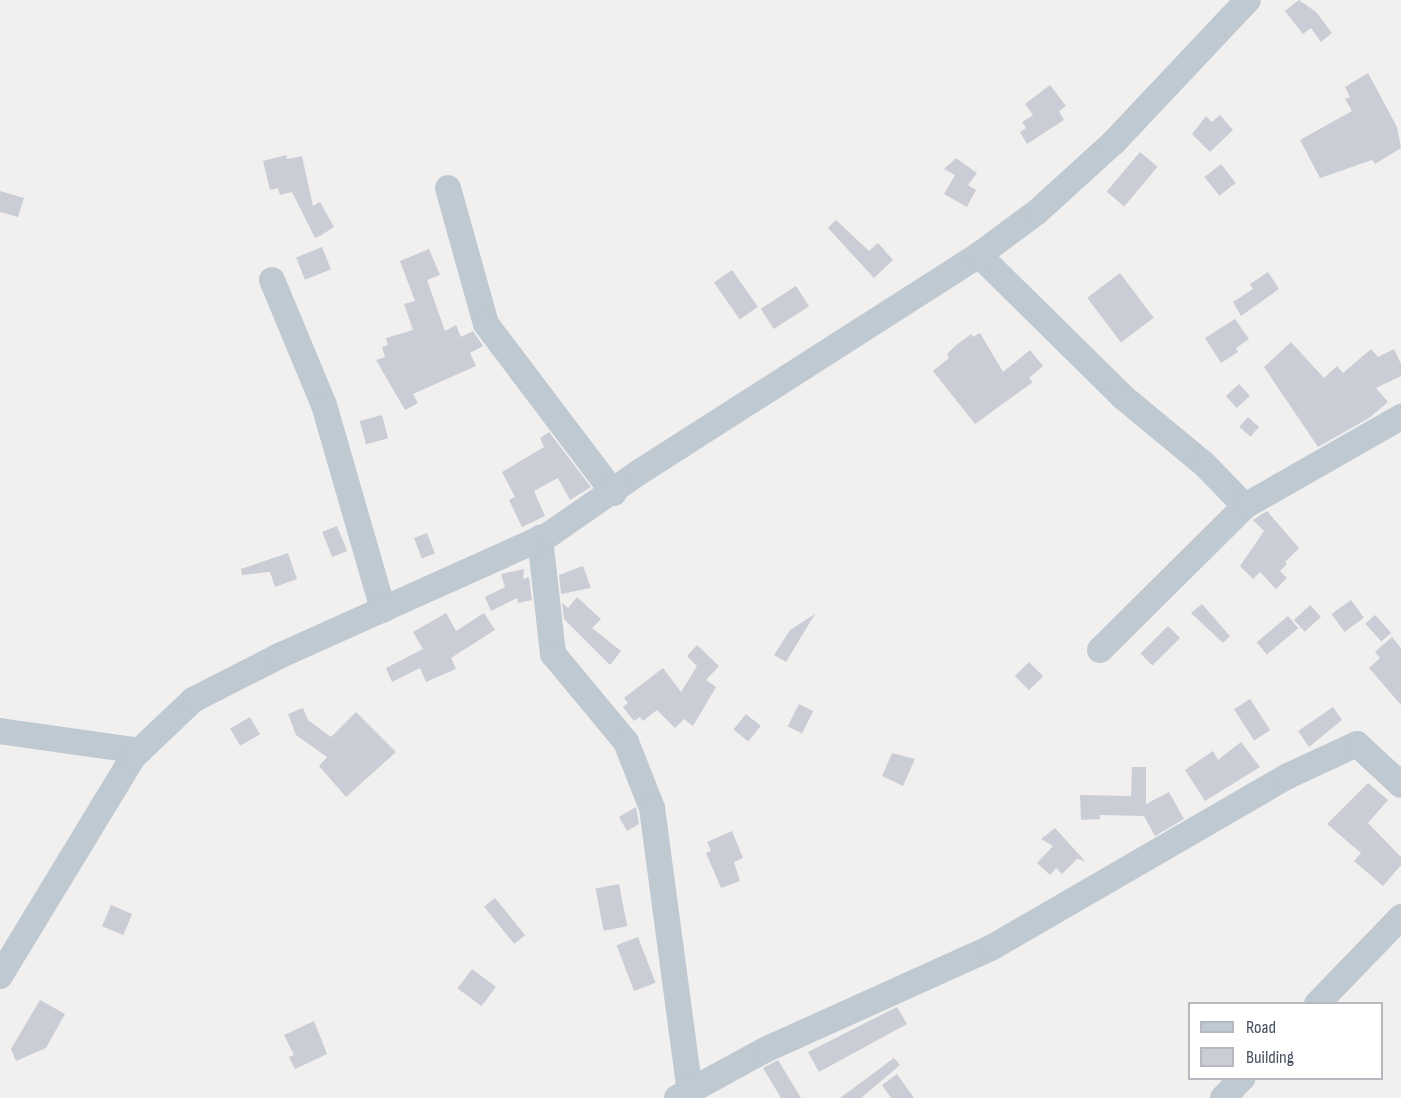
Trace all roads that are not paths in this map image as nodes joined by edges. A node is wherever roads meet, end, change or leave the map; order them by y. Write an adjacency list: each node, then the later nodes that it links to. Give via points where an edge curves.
1 (1248, 0): 3 (street, via 1114,142 1037,212)
2 (448, 188): 6 (street, via 486,324)
3 (980, 255): 6 (street, via 638,473); 7 (street, via 1123,397 1204,464)
4 (272, 280): 9 (street, via 324,405)
5 (1401, 417): 7 (street)
6 (614, 493): 8 (street)
7 (1245, 506): 10 (street)
8 (540, 538): 9 (street); 18 (street, via 553,654 627,742 652,808)
9 (383, 610): 12 (street, via 193,700)
10 (1100, 650)
11 (0, 731): 12 (street)
12 (140, 751): 15 (street)
13 (1401, 786): 18 (street, via 1357,744 1288,776 991,948 765,1050)
14 (1401, 917): 16 (street)
15 (0, 976)
16 (1319, 1002)
17 (1240, 1080): 19 (street)
18 (683, 1095)
19 (1223, 1098)

